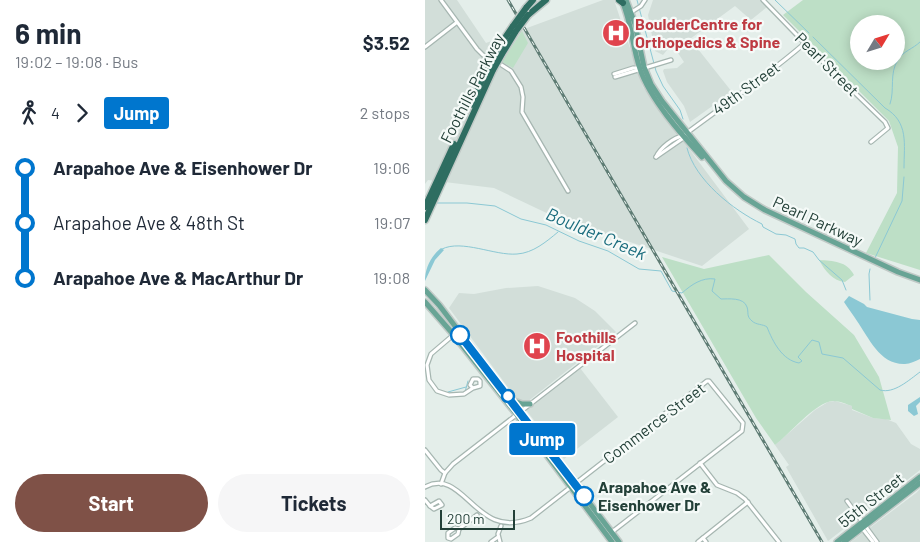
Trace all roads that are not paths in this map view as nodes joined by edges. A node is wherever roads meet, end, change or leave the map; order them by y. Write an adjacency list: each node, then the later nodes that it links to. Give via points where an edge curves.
1 (441, 0): 10 (street)
2 (532, 0): 8 (highway, Foothills Parkway)
3 (540, 0): 8 (highway, Foothills Parkway)
4 (546, 0): 8 (highway)
5 (645, 0): 9 (street, via 638,9)
6 (763, 0): 11 (street, Pearl Street)
7 (622, 1): 9 (main road, Pearl Parkway)
8 (527, 12): 18 (highway, Foothills Parkway, bridge, via 491,68)
9 (629, 13): 14 (main road, Pearl Parkway)
10 (457, 23): 12 (street); 19 (street, via 480,53 507,67 514,75 522,90 523,112)
11 (805, 43): 16 (street, 49th Street); 17 (street, Pearl Street, via 885,122 888,128)
12 (425, 47)
13 (671, 60): 14 (street)
14 (642, 68): 15 (street); 16 (main road, Pearl Parkway, via 653,96)
15 (615, 76)
16 (685, 134): 16 (street, via 668,144 656,157 682,139); 22 (main road, Pearl Parkway, via 737,191 765,210)
17 (871, 142)
18 (439, 181): 20 (highway, Foothills Parkway); 21 (highway, Foothills Parkway)
19 (568, 191)
20 (425, 207)
21 (425, 219)
22 (920, 280)
23 (425, 290): 26 (main road, via 439,305)
24 (425, 302): 26 (main road)
25 (635, 323): 30 (street)
26 (455, 333): 27 (street, via 433,351); 29 (main road); 31 (main road)
27 (426, 365): 28 (street, via 430,382 449,396 464,394)
28 (473, 388)
29 (512, 400): 30 (main road); 31 (main road)
30 (530, 404): 31 (street)
31 (519, 413): 34 (street); 38 (main road)
32 (425, 450): 34 (street)
33 (700, 463): 38 (street, Commerce Street, via 741,432 743,425 709,381); 42 (street, via 717,485); 50 (street)
34 (445, 473): 37 (street)
35 (920, 477): 48 (main road, 55th Street)
36 (920, 482): 48 (main road, 55th Street)
37 (441, 484): 39 (street); 44 (street, via 458,493)
38 (573, 485): 47 (street, Commerce Street, via 527,521); 50 (main road)
39 (425, 486)
40 (425, 500): 43 (street)
41 (847, 501): 48 (street)
42 (748, 502): 52 (street); 59 (street)
43 (430, 506)
44 (477, 515): 45 (street); 49 (street)
45 (483, 520)
46 (494, 525): 47 (street, Commerce Street)
47 (501, 526): 51 (street)
48 (863, 526): 60 (main road, 55th Street); 61 (main road, 55th Street); 62 (street); 63 (street)
49 (459, 529)
50 (610, 534): 55 (main road); 56 (main road)
51 (498, 537): 53 (street); 54 (street)
52 (703, 538): 57 (street); 58 (street)
53 (491, 542)
54 (500, 542)
55 (612, 542)
56 (619, 542)
57 (698, 542)
58 (706, 542)
59 (779, 542)
60 (837, 542)
61 (844, 542)
62 (873, 542)
63 (877, 542)

